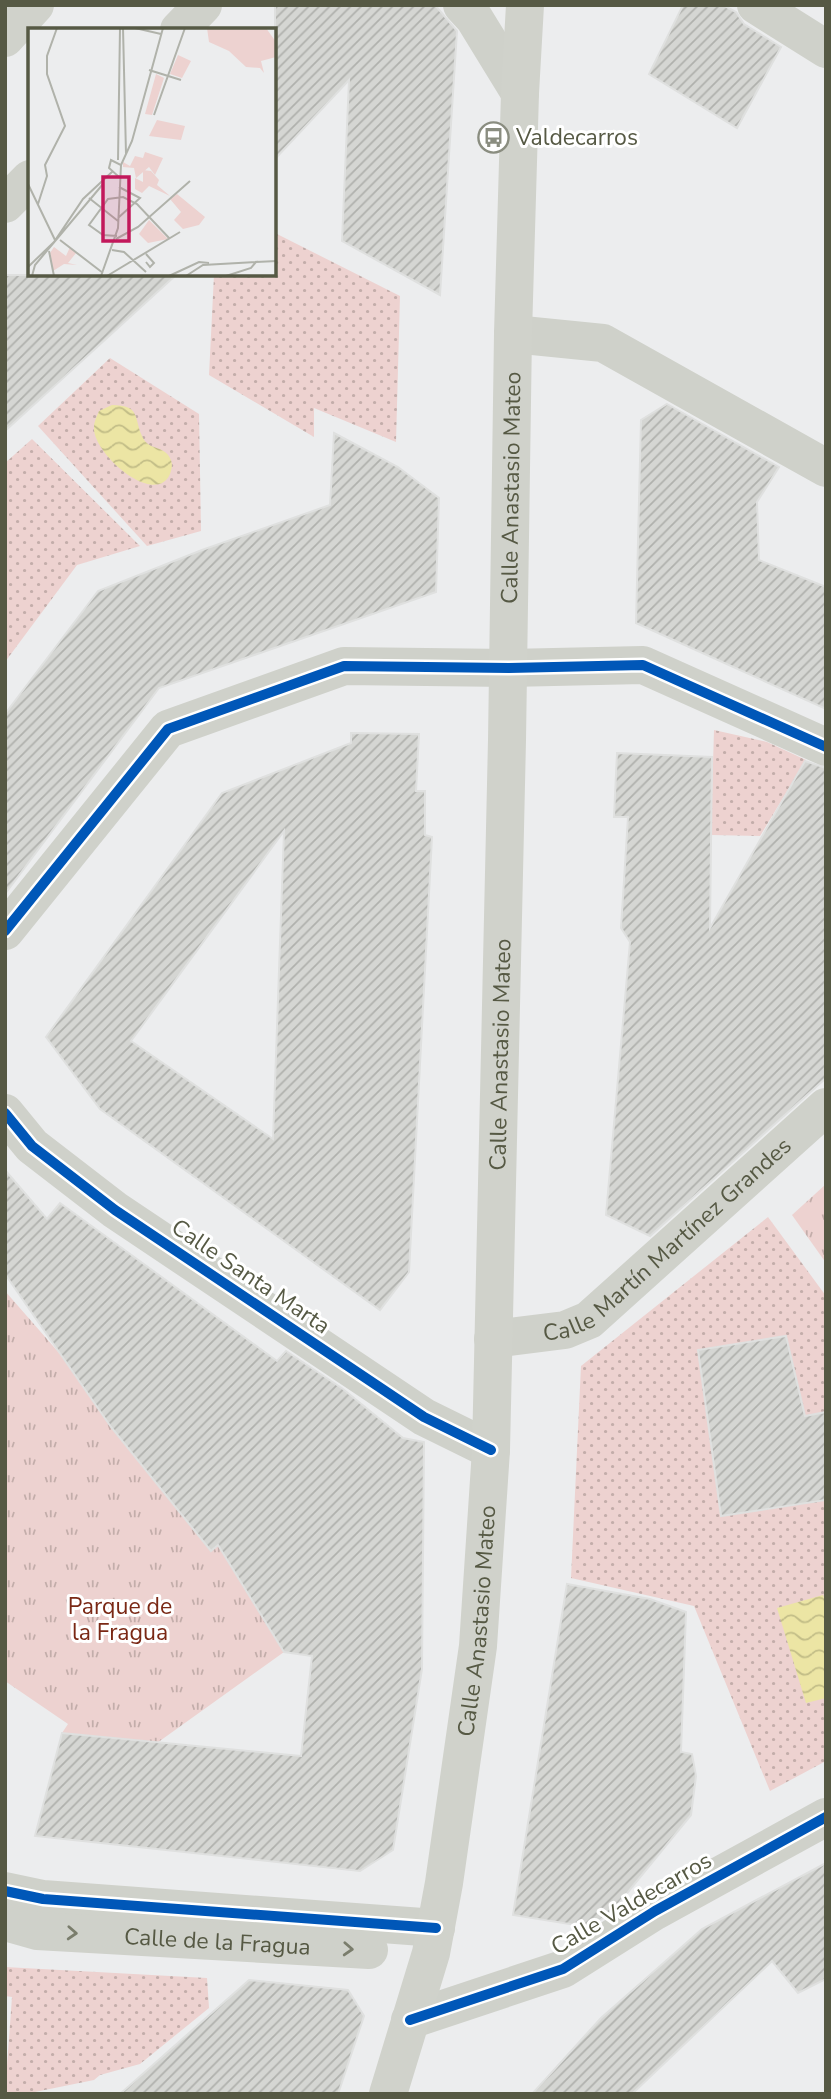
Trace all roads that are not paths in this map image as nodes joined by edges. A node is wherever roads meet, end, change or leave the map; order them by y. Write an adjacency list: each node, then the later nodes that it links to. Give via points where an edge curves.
1 (35, 5): 7 (main road)
2 (203, 5): 6 (street)
3 (462, 5): 9 (street)
4 (756, 5): 8 (street)
5 (525, 6): 9 (main road, Calle Anastasio Mateo)
6 (181, 28)
7 (5, 38)
8 (826, 49)
9 (520, 93): 12 (main road, Calle Anastasio Mateo)
10 (28, 181): 11 (street)
11 (5, 204)
12 (513, 334): 13 (street, via 603,343); 14 (main road, Calle Anastasio Mateo)
13 (826, 468)
14 (509, 668): 15 (street, via 643,665); 16 (street, via 344,666 168,729); 19 (main road, Calle Anastasio Mateo)
15 (826, 747)
16 (5, 931)
17 (826, 1107): 19 (street, Calle Martín Martínez Grandes, via 589,1320 552,1332)
18 (5, 1113): 20 (street, Calle Santa Marta, via 32,1146 115,1210 424,1417)
19 (494, 1339): 20 (main road, Calle Anastasio Mateo)
20 (491, 1450): 24 (main road, Calle Anastasio Mateo, via 478,1646)
21 (826, 1817): 25 (street, Calle Valdecarros, via 654,1911 563,1969)
22 (5, 1891): 24 (street, via 43,1899)
23 (5, 1922): 24 (street, Calle de la Fragua, one-way to 24, via 37,1931)
24 (434, 1940): 25 (main road, Calle Anastasio Mateo)
25 (410, 2020): 26 (main road, Calle Anastasio Mateo)
26 (388, 2094)

